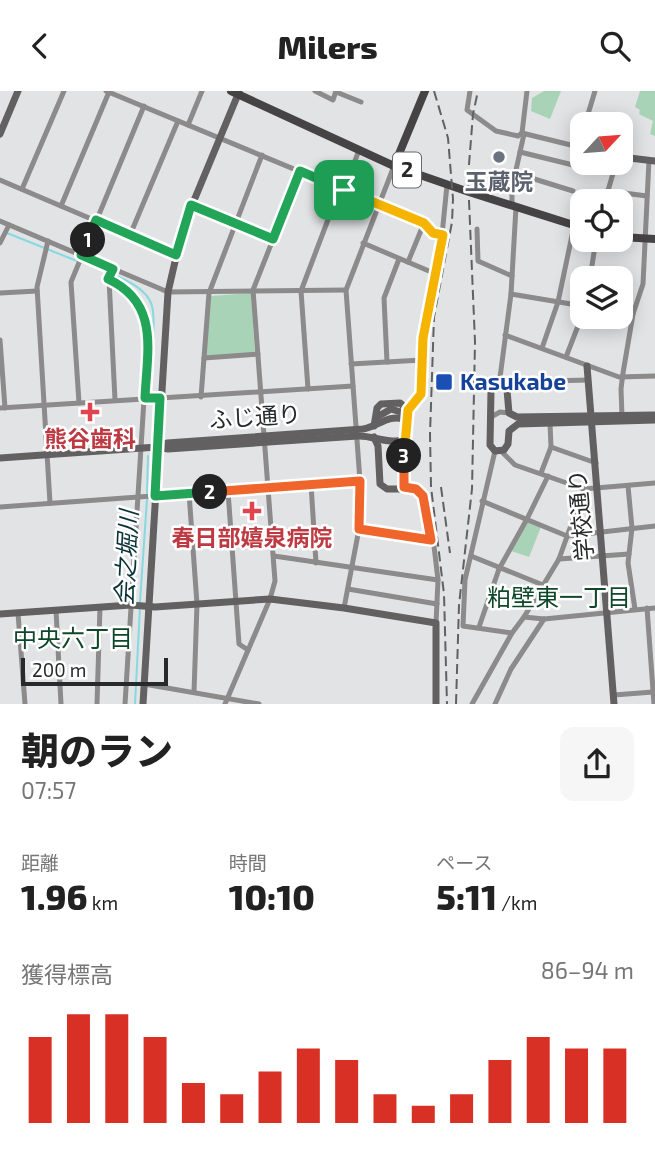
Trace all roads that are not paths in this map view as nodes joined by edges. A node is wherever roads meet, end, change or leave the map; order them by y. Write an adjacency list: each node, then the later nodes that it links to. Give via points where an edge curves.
1 (18, 91): 18 (street)
2 (64, 91): 32 (street)
3 (202, 91): 16 (street)
4 (315, 91): 5 (street, via 333,100)
5 (336, 91): 12 (street)
6 (425, 91): 27 (main road)
7 (470, 91): 17 (street, via 467,110 496,131)
8 (527, 91): 17 (street)
9 (595, 91): 14 (street)
10 (108, 92): 13 (street); 39 (street)
11 (236, 92): 19 (street); 21 (main road, 2)
12 (361, 102)
13 (144, 106): 15 (street); 41 (street)
14 (589, 112)
15 (178, 121): 16 (street); 48 (street)
16 (188, 125): 19 (street)
17 (523, 133): 20 (street); 22 (street)
18 (0, 134)
19 (220, 138): 23 (street); 37 (street)
20 (570, 145)
21 (359, 150): 27 (main road, 2); 33 (street)
22 (520, 152): 26 (street); 29 (street)
23 (262, 155): 28 (street); 43 (street)
24 (634, 159): 25 (street)
25 (652, 161): 36 (street)
26 (570, 164)
27 (394, 166): 31 (main road, 2); 38 (street)
28 (300, 171): 33 (street); 52 (street)
29 (515, 173): 34 (street); 40 (street)
30 (0, 180): 32 (street)
31 (447, 185): 40 (main road, 2); 49 (street)
32 (22, 189): 39 (street)
33 (342, 189): 38 (street); 68 (street)
34 (570, 190)
35 (633, 194): 36 (street)
36 (647, 196): 51 (street)
37 (191, 205): 43 (street); 58 (street)
38 (379, 205): 44 (street); 56 (street)
39 (61, 206): 41 (street)
40 (514, 206): 45 (main road, 2); 64 (street)
41 (96, 220): 48 (street); 59 (street)
42 (0, 221): 46 (street)
43 (236, 222): 52 (street); 71 (street)
44 (424, 223): 49 (street, via 433,233); 61 (street)
45 (570, 224)
46 (8, 226): 54 (street); 55 (street)
47 (478, 229): 64 (street, via 478,261)
48 (130, 235): 58 (street)
49 (443, 235): 63 (street)
50 (633, 238): 51 (main road)
51 (644, 238): 53 (main road); 75 (street, via 643,284)
52 (273, 239): 65 (street)
53 (655, 239)
54 (1, 240)
55 (48, 242): 59 (street); 67 (street)
56 (363, 243): 60 (street); 66 (street)
57 (572, 252): 73 (street)
58 (176, 255): 69 (street)
59 (81, 256): 62 (street); 98 (street, via 71,282)
60 (399, 259): 61 (street); 85 (street, via 384,298)
61 (408, 262): 63 (street)
62 (111, 274): 69 (street); 96 (street, via 142,307 146,318); 97 (street)
63 (436, 274): 84 (street)
64 (512, 276): 72 (street)
65 (253, 290): 68 (street); 71 (street); 81 (street)
66 (346, 290): 68 (street); 86 (street)
67 (37, 291): 70 (street); 99 (street)
68 (301, 291): 93 (street)
69 (168, 292): 71 (street); 96 (street)
70 (0, 293)
71 (209, 293): 83 (street)
72 (510, 293): 73 (street); 78 (street)
73 (558, 302): 74 (street); 80 (street)
74 (570, 304)
75 (633, 314)
76 (577, 329): 82 (street)
77 (631, 329): 89 (street)
78 (505, 335): 80 (street); 92 (street)
79 (0, 340): 100 (street)
80 (542, 348): 82 (street)
81 (258, 354): 83 (street); 94 (street)
82 (566, 357): 87 (street)
83 (204, 358): 95 (street)
84 (422, 360): 85 (street); 105 (street, via 421,394)
85 (387, 362): 86 (street)
86 (351, 364): 91 (street)
87 (587, 366): 89 (street); 90 (street, 学校通り)
88 (655, 376): 89 (street)
89 (623, 377): 102 (street)
90 (589, 380): 92 (street, via 510,382); 106 (street, 学校通り)
91 (353, 386): 93 (street); 110 (street)
92 (503, 386): 101 (street); 103 (street, via 491,390)
93 (308, 389): 94 (street)
94 (261, 392): 95 (street); 112 (street)
95 (201, 397): 96 (street)
96 (151, 398): 97 (street); 114 (street); 116 (street)
97 (115, 400): 98 (street)
98 (79, 403): 99 (street)
99 (43, 405): 100 (street); 118 (street)
100 (3, 408)
101 (509, 413): 103 (street); 107 (street)
102 (622, 416): 104 (street); 106 (street)
103 (491, 417): 117 (street, via 490,445)
104 (655, 417): 106 (street)
105 (408, 418): 109 (street); 109 (street, via 400,403 381,404); 113 (street)
106 (593, 419): 107 (street); 108 (street); 120 (street, 学校通り)
107 (523, 420): 108 (street); 117 (street, via 511,428 508,444)
108 (550, 423): 115 (street)
109 (374, 426): 110 (street)
110 (356, 432): 111 (street); 112 (street, ふじ通り); 123 (street)
111 (374, 437): 113 (street, via 395,442); 128 (street, via 380,484 387,489)
112 (264, 439): 114 (street, ふじ通り); 127 (street)
113 (404, 439): 128 (street)
114 (156, 447): 116 (street, ふじ通り); 133 (street)
115 (551, 447): 120 (street); 121 (street)
116 (143, 448): 118 (street, ふじ通り); 134 (street)
117 (498, 451): 121 (street, via 515,465); 135 (street)
118 (47, 454): 119 (street, ふじ通り); 136 (street)
119 (0, 458)
120 (596, 463): 130 (street, 学校通り)
121 (541, 473): 122 (street)
122 (548, 475): 129 (street); 138 (street)
123 (360, 481): 125 (street); 140 (street)
124 (655, 483): 126 (street)
125 (311, 484): 127 (street); 150 (street)
126 (628, 486): 130 (street); 141 (street)
127 (268, 487): 131 (street); 148 (street)
128 (404, 487): 144 (street, via 423,496)
129 (584, 489): 130 (street); 143 (street)
130 (598, 489): 142 (street, 学校通り)
131 (228, 491): 132 (street); 157 (street)
132 (189, 493): 133 (street); 158 (street)
133 (153, 496): 134 (street); 160 (street)
134 (140, 497): 136 (street); 160 (street)
135 (482, 502): 138 (street); 146 (street)
136 (50, 503): 137 (street)
137 (0, 507)
138 (527, 519): 143 (street); 152 (street)
139 (655, 526): 141 (street)
140 (359, 529): 144 (street); 151 (street)
141 (632, 529): 142 (street); 145 (street)
142 (601, 533): 143 (street); 147 (street, 学校通り)
143 (567, 536): 149 (street)
144 (431, 540): 153 (street)
145 (629, 554): 147 (street); 165 (street)
146 (471, 556): 152 (street); 173 (street, via 463,626)
147 (604, 556): 149 (street); 168 (street, 学校通り)
148 (274, 557): 150 (street); 156 (street, via 276,575)
149 (559, 559): 154 (street)
150 (316, 563): 151 (street)
151 (352, 567): 153 (street); 155 (street)
152 (499, 569): 154 (street); 173 (street)
153 (438, 580): 159 (street)
154 (543, 585): 170 (street)
155 (348, 589): 159 (street); 162 (street)
156 (270, 599): 157 (street); 162 (street); 175 (street)
157 (236, 601): 158 (street); 175 (street, via 239,644)
158 (197, 604): 160 (street); 177 (street)
159 (437, 604): 172 (street)
160 (139, 606): 161 (street); 176 (street); 185 (street)
161 (100, 607): 166 (street); 184 (street)
162 (344, 608): 172 (street)
163 (647, 608): 164 (street); 165 (street); 178 (street)
164 (655, 608)
165 (635, 609): 168 (street)
166 (56, 610): 167 (street); 183 (street)
167 (18, 613): 169 (street); 182 (street)
168 (608, 613): 171 (street); 179 (street, 学校通り)
169 (0, 614)
170 (524, 617): 171 (street); 174 (street)
171 (544, 619): 190 (street, via 511,669)
172 (436, 623): 188 (street)
173 (479, 627): 174 (street)
174 (512, 633): 181 (street)
175 (248, 650): 180 (street)
176 (144, 684): 177 (street); 186 (street)
177 (194, 692): 180 (street)
178 (653, 692): 179 (street); 192 (street)
179 (614, 695): 191 (street, 学校通り)
180 (226, 702): 187 (street)
181 (472, 703): 189 (street)
182 (24, 704)
183 (61, 704)
184 (96, 704)
185 (125, 704)
186 (143, 704)
187 (259, 704)
188 (435, 704)
189 (482, 704)
190 (495, 704)
191 (614, 704)
192 (654, 704)

